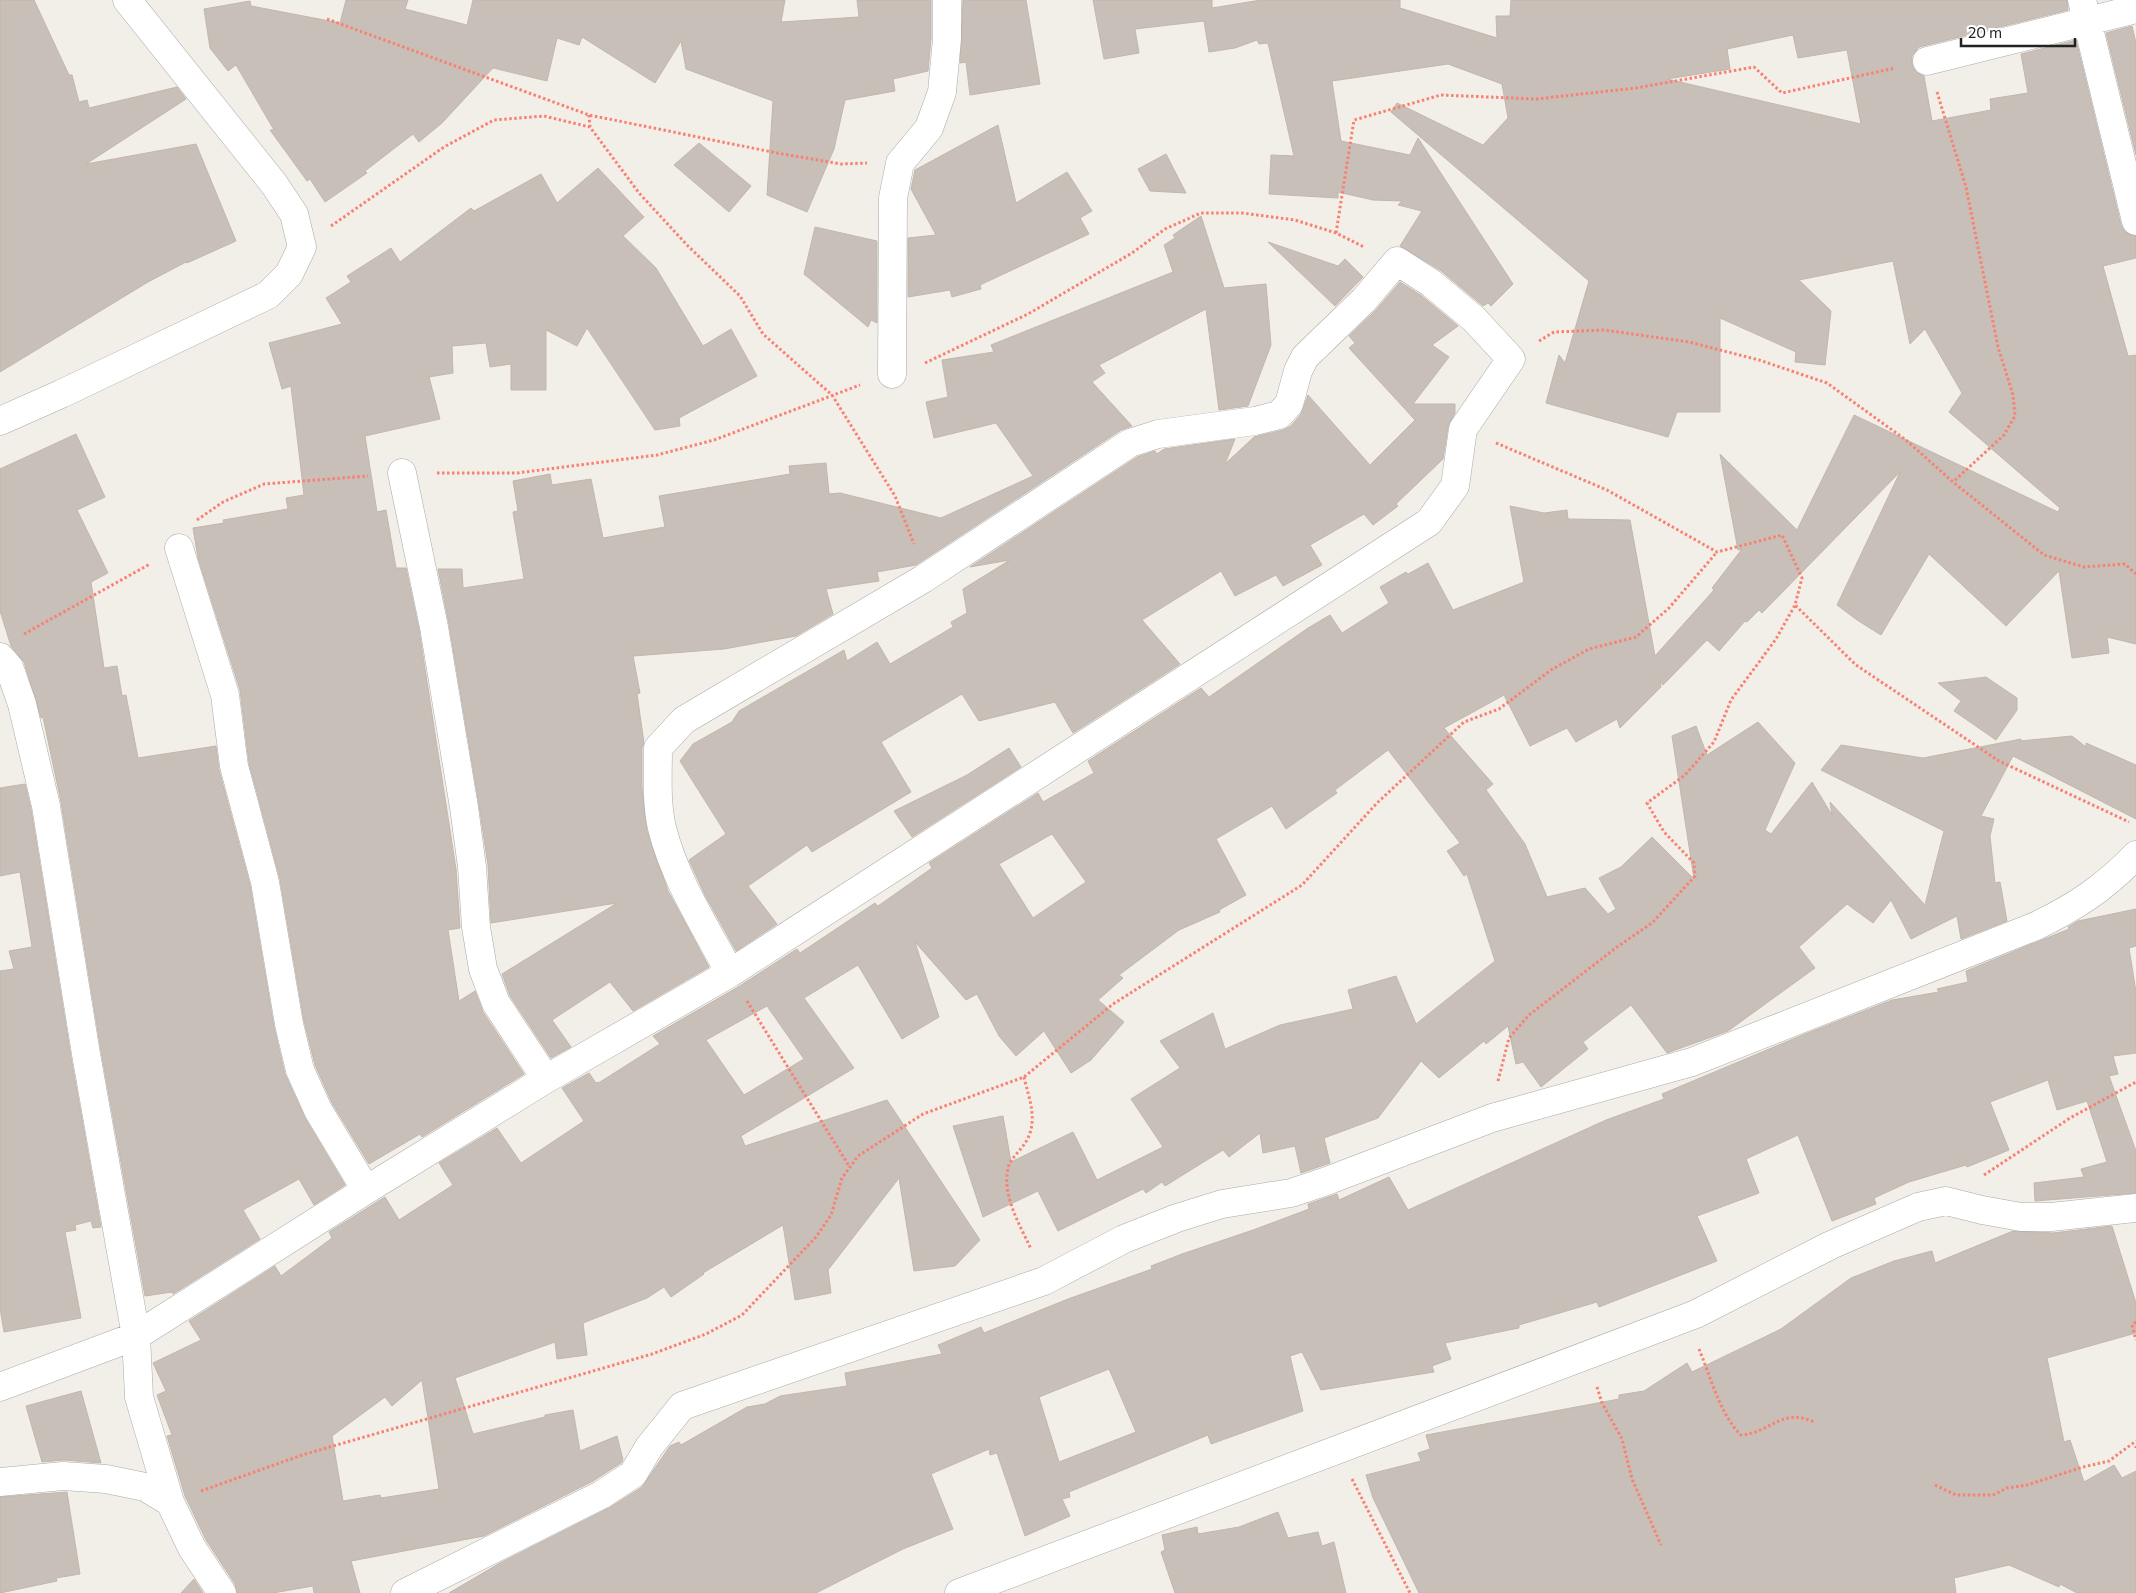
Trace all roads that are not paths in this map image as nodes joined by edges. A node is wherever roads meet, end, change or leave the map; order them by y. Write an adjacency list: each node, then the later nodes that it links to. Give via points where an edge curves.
1 (127, 0): 8 (street, via 274,184 294,214 302,247 289,274 268,295)
2 (947, 0): 7 (street, via 942,92 929,128 900,163 893,198)
3 (2136, 9): 4 (street)
4 (2084, 11): 5 (street); 6 (street)
5 (1927, 61)
6 (2136, 221)
7 (892, 374)
8 (0, 420)
9 (402, 473): 14 (street, via 434,628 462,798 483,968 496,1003)
10 (179, 548): 15 (street, via 225,695 234,766 265,882 300,1070 318,1110)
11 (9, 647): 17 (street, via 9,667 22,704 46,806)
12 (2136, 855): 22 (street, via 2114,878 2076,906 2036,926 1692,1062 1492,1118 1291,1193 1222,1204 1176,1218 1124,1239 1044,1282 682,1406 649,1447 633,1474 601,1495)
13 (730, 973): 13 (street, via 672,860 661,826 658,748 684,720 923,578 1130,443 1158,434 1279,415 1290,404 1305,357 1364,300 1397,261 1432,283 1474,319 1511,359 1463,429 1455,486 1429,522); 14 (street)
14 (546, 1079): 15 (street)
15 (366, 1190): 17 (street)
16 (2136, 1208): 23 (street, via 2021,1217 1946,1201 1918,1207 1831,1245 1686,1318)
17 (136, 1336): 18 (street); 20 (street, via 139,1397)
18 (0, 1388)
19 (0, 1482): 20 (street, via 63,1476 106,1479 145,1487)
20 (170, 1502): 21 (street, via 192,1548)
21 (222, 1593)
22 (405, 1593)
23 (959, 1593)

